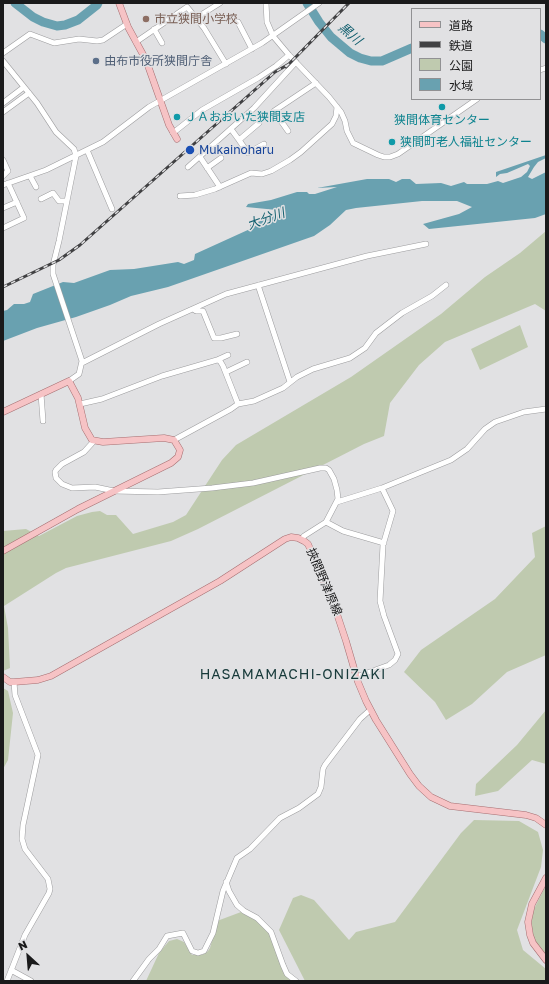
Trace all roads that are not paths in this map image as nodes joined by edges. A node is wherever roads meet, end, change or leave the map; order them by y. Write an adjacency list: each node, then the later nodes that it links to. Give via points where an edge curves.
1 (119, 3): 7 (main road)
2 (220, 3): 5 (street)
3 (266, 3): 9 (street, via 267,22)
4 (319, 3): 9 (street)
5 (196, 18): 8 (street, via 186,7); 17 (street)
6 (238, 22): 12 (street)
7 (126, 24): 10 (main road); 13 (street, via 103,40 97,41 79,39 51,43 30,34)
8 (154, 29): 10 (street); 11 (street)
9 (273, 36): 12 (street); 14 (street)
10 (136, 42): 21 (main road, via 146,60)
11 (162, 43)
12 (252, 49): 17 (street)
13 (3, 53)
14 (289, 55): 16 (street); 29 (street, via 258,78 202,110)
15 (3, 61): 19 (street)
16 (296, 62): 18 (street); 27 (street)
17 (226, 64): 21 (street)
18 (316, 83): 24 (street); 28 (street, via 274,111)
19 (24, 86): 20 (street); 23 (street)
20 (29, 93): 25 (street); 34 (street)
21 (161, 100): 29 (main road); 33 (street, via 103,142)
22 (476, 100): 24 (street, via 390,157 384,157 353,143)
23 (3, 103)
24 (337, 107): 44 (street, via 334,121 290,160 271,171 262,174 250,173)
25 (3, 112)
26 (259, 124): 31 (street)
27 (231, 129): 31 (street); 35 (street)
28 (288, 131)
29 (173, 133): 30 (main road)
30 (178, 139)
31 (239, 140): 32 (street, via 248,153)
32 (264, 144)
33 (87, 150): 34 (street); 50 (street)
34 (76, 156): 41 (street); 47 (street)
35 (200, 157): 38 (street); 39 (street)
36 (221, 158): 39 (street)
37 (3, 160): 40 (street, via 8,171)
38 (188, 167)
39 (207, 168): 44 (street)
40 (3, 176)
41 (30, 176): 42 (street); 43 (street)
42 (6, 184): 48 (street)
43 (36, 187)
44 (220, 187): 45 (street, via 195,196)
45 (180, 196)
46 (41, 199): 47 (street, via 53,193 59,201)
47 (67, 201): 60 (street, via 53,274)
48 (17, 202): 49 (street); 51 (street, via 24,218)
49 (3, 208)
50 (112, 209)
51 (3, 228)
52 (426, 244): 53 (street, via 367,256)
53 (258, 285): 55 (street, via 226,294); 63 (street)
54 (446, 285): 63 (street, via 432,296 402,312 376,333 365,348 350,358 313,369)
55 (193, 309): 56 (street, via 203,311 214,338); 60 (street)
56 (237, 334)
57 (228, 355): 58 (street)
58 (217, 360): 61 (street); 65 (street)
59 (247, 362): 61 (street)
60 (82, 363): 62 (street, via 79,374)
61 (226, 372): 66 (street)
62 (69, 381): 64 (main road); 65 (main road)
63 (290, 382): 66 (street, via 271,394)
64 (41, 394): 68 (main road); 69 (street)
65 (80, 404): 71 (main road, via 86,431)
66 (238, 404): 70 (street)
67 (546, 409): 72 (street, via 524,412 496,422 451,460)
68 (3, 412)
69 (43, 421)
70 (174, 440): 71 (main road, via 164,438); 73 (main road, via 180,450 175,460)
71 (94, 441): 73 (street, via 84,452 62,464 55,472 56,478 67,487 97,487)
72 (382, 488): 74 (street); 77 (street, via 393,511)
73 (114, 491): 74 (street, via 158,492 212,488 253,483 326,468 334,479 338,498); 78 (main road)
74 (336, 502): 75 (street)
75 (326, 522): 76 (street); 77 (street, via 343,531)
76 (302, 540): 80 (main road, 挾間野津原線, via 308,544 334,605); 81 (main road, 挾間野津原線, via 293,537 285,539 220,581 51,676)
77 (384, 543): 80 (street, via 380,602 398,654 389,665)
78 (3, 552)
79 (3, 677): 81 (main road, 挾間野津原線)
80 (356, 677): 82 (main road, 挾間野津原線)
81 (14, 682): 87 (street, via 16,695 38,755 22,839 25,849 48,879 50,889 25,935)
82 (370, 710): 83 (main road, 挾間野津原線, via 410,774 431,797 456,808 526,816 536,818); 85 (street, via 360,719 325,765 318,794 280,818 248,851 237,858)
83 (546, 825)
84 (546, 878): 86 (main road, via 532,904 528,922 533,944)
85 (226, 882): 90 (street, via 213,932 204,951 192,951 183,933 167,936); 91 (street, via 238,905 271,932 283,965)
86 (546, 960)
87 (11, 970): 88 (street); 89 (street)
88 (7, 981)
89 (32, 981)
90 (133, 981)
91 (296, 981)

